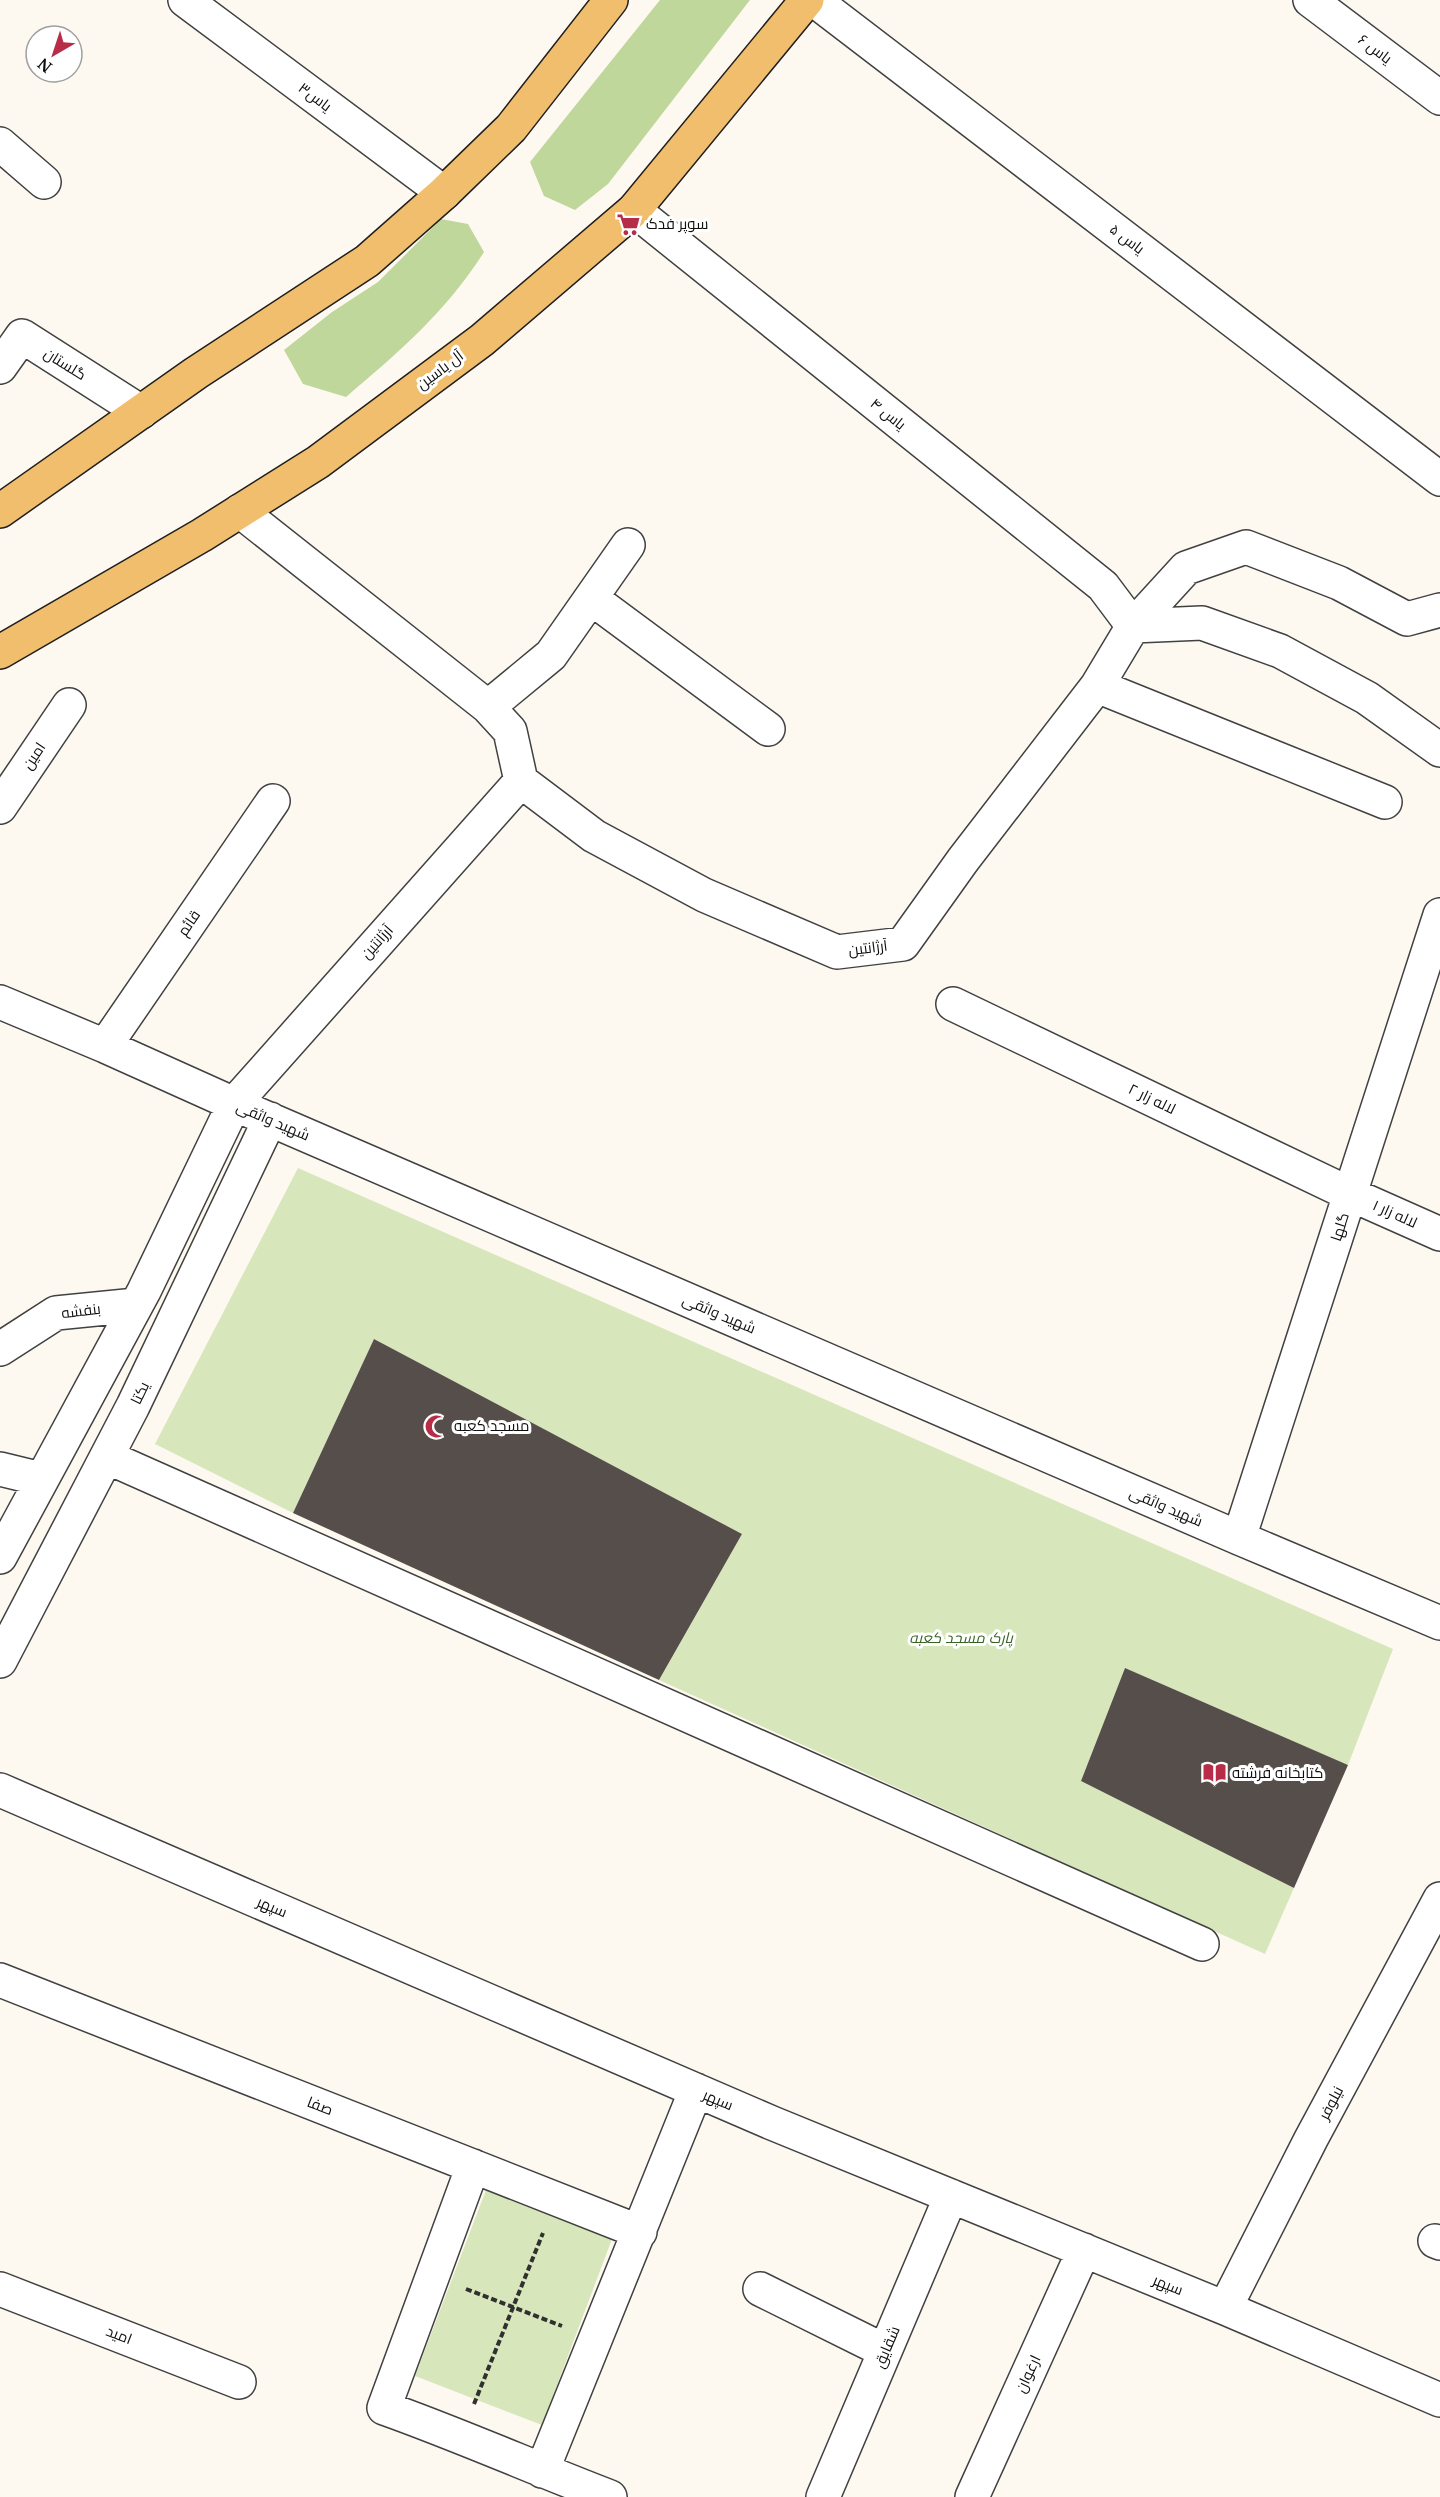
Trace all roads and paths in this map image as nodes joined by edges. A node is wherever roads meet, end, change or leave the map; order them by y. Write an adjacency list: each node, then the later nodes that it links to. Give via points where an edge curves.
1 (184, 0): 9 (street, یاس۳)
2 (611, 0): 9 (main road, via 511,128)
3 (807, 0): 10 (main road, آل یاسین)
4 (814, 0): 13 (street, یاس ۵)
5 (1310, 0): 6 (street, یاس ۶)
6 (1440, 98)
7 (0, 144): 8 (street)
8 (44, 182)
9 (444, 193): 12 (main road, via 367,261)
10 (634, 210): 15 (main road, آل یاسین, via 482,340 318,462); 19 (street, یاس ۴, via 1103,586)
11 (0, 367): 12 (street, گلستان, via 22,336)
12 (141, 412): 14 (main road)
13 (1440, 479)
14 (0, 511)
15 (240, 511): 20 (main road, آل یاسین); 23 (street)
16 (628, 545): 17 (street)
17 (591, 598): 23 (street, via 551,655); 24 (street)
18 (1440, 610): 19 (street, آرژانتین, via 1407,619 1339,582 1246,547 1186,568)
19 (1134, 626): 21 (street, آرژانتین); 25 (street, via 1202,623 1280,651 1367,698)
20 (0, 652)
21 (1097, 686): 26 (street, آرژانتین, via 903,944 837,952 704,896 594,836); 28 (street)
22 (69, 705): 29 (street, امین)
23 (488, 707): 26 (street, via 510,731)
24 (768, 729)
25 (1440, 750)
26 (520, 781): 34 (street, آرژانتین)
27 (273, 801): 33 (street, قائم)
28 (1385, 802)
29 (0, 807)
30 (1440, 915): 36 (street, گلها)
31 (0, 1002): 33 (street, شهید واثقی)
32 (953, 1004): 36 (street, لاله زار ۲)
33 (105, 1046): 34 (street, شهید واثقی)
34 (234, 1104): 35 (street, شهید واثقی); 38 (street)
35 (270, 1119): 39 (street, یکتا); 44 (street, شهید واثقی)
36 (1350, 1194): 37 (street, لاله زار ۱); 44 (street, گلها)
37 (1440, 1234)
38 (140, 1298): 39 (street); 40 (street, بنفشه, via 56,1313); 43 (street)
39 (180, 1308): 41 (street, یکتا)
40 (0, 1349)
41 (107, 1457): 47 (street, یکتا); 50 (street)
42 (0, 1469): 43 (street)
43 (41, 1479): 45 (street)
44 (1239, 1538): 46 (street, شهید واثقی)
45 (0, 1557)
46 (1440, 1623)
47 (0, 1661)
48 (0, 1790): 52 (street, سپهر)
49 (1440, 1899): 62 (street, نیلوفر)
50 (1202, 1944)
51 (0, 1980): 53 (street, صفا)
52 (696, 2090): 54 (street, سپهر); 56 (street)
53 (473, 2166): 56 (street, صفا); 68 (street, via 384,2408)
54 (951, 2196): 57 (street, سپهر); 64 (street, شقایق)
55 (546, 2225): 61 (path)
56 (640, 2232): 68 (street)
57 (1084, 2250): 62 (street, سپهر); 71 (street, ارغوان)
58 (461, 2287): 61 (path)
59 (0, 2289): 65 (street, امید)
60 (760, 2289): 64 (street)
61 (513, 2307): 63 (path); 66 (path)
62 (1225, 2308): 67 (street, سپهر)
63 (567, 2327)
64 (885, 2351): 70 (street, شقایق)
65 (238, 2382)
66 (476, 2399)
67 (1440, 2400)
68 (542, 2471): 69 (street)
69 (610, 2497)
70 (823, 2497)
71 (972, 2497)

